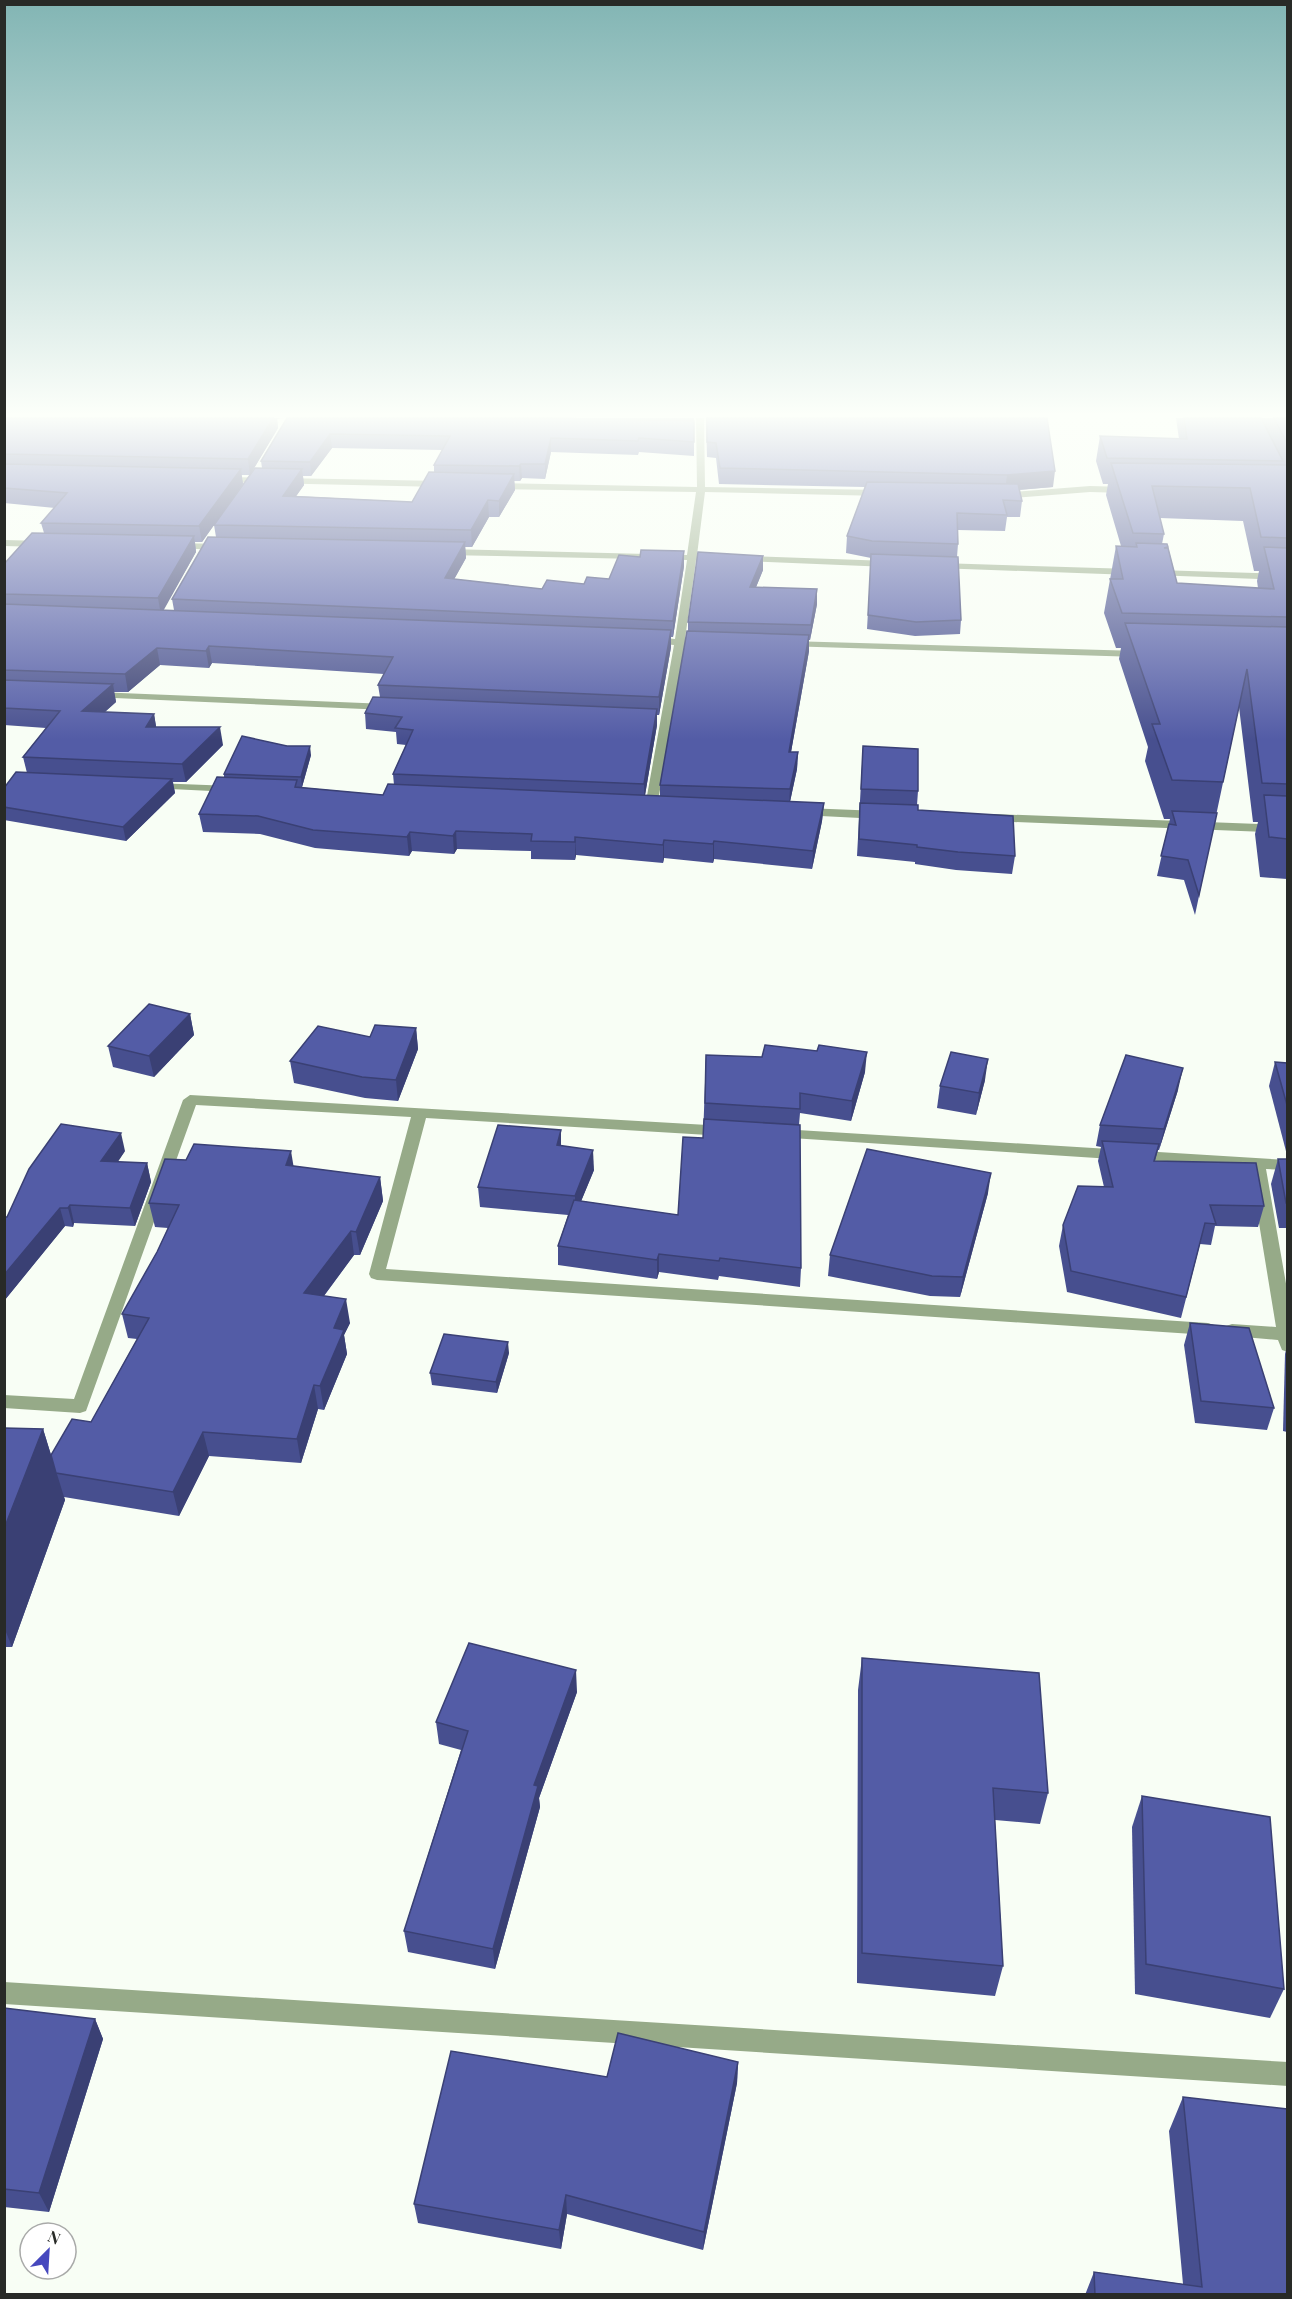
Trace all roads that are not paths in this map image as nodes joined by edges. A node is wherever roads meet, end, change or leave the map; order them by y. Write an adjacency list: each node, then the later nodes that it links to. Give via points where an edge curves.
1 (696, 525): 10 (street)
2 (213, 537): 6 (street)
3 (4, 543): 4 (street)
4 (52, 544)
5 (159, 546): 6 (street)
6 (206, 547): 7 (street); 9 (street)
7 (230, 547)
8 (431, 552): 10 (street)
9 (200, 557)
10 (692, 557): 11 (street); 17 (street)
11 (728, 559)
12 (740, 559): 13 (street)
13 (894, 564)
14 (930, 565): 15 (street)
15 (1287, 577)
16 (644, 640): 17 (street)
17 (680, 642): 18 (street); 25 (street, via 660,719)
18 (704, 642)
19 (776, 644): 20 (street)
20 (1145, 654)
21 (83, 694): 22 (street)
22 (397, 708)
23 (136, 785): 24 (street)
24 (243, 789)
25 (651, 807)
26 (792, 812): 27 (street)
27 (898, 815)
28 (981, 818): 29 (street)
29 (1287, 829)
30 (420, 1112): 31 (street); 35 (street, via 377,1274); 36 (street, via 190,1100 80,1406)
31 (743, 1132)
32 (766, 1133): 33 (street)
33 (1257, 1163): 34 (street); 35 (street)
34 (1287, 1165)
35 (1286, 1340)
36 (4, 1401)
37 (4, 1993): 38 (street)
38 (1287, 2074)

